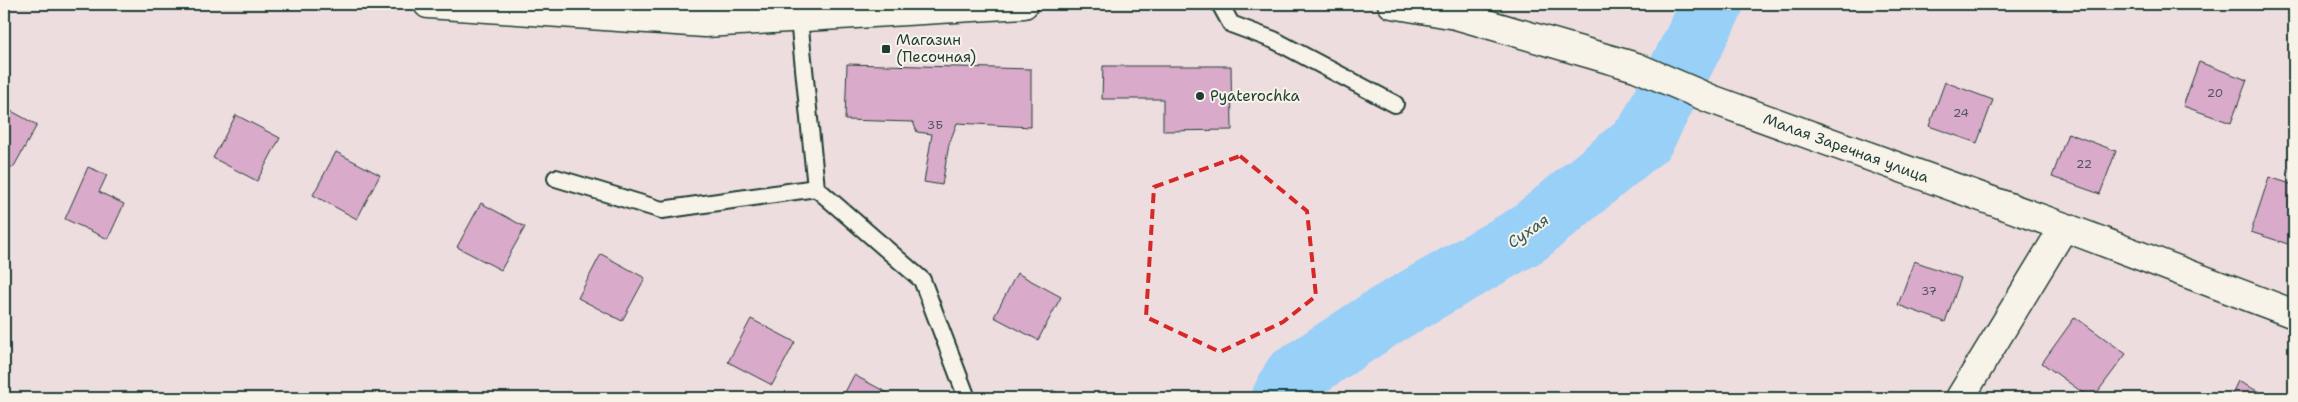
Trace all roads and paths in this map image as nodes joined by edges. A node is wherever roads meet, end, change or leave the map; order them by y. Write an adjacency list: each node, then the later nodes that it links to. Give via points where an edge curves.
1 (428, 4): 6 (main road, via 705,23)
2 (1024, 4): 5 (main road)
3 (1220, 4): 7 (lane, via 1231,24 1274,40)
4 (1392, 4): 10 (main road, Малая Заречная улица, via 1456,15 1636,67 1710,99)
5 (988, 5): 6 (main road)
6 (799, 19): 9 (lane)
7 (1395, 104)
8 (556, 178): 9 (lane, via 662,210)
9 (816, 188): 12 (lane, via 922,280)
10 (2064, 227): 11 (main road, Малая Заречная улица); 13 (main road)
11 (2294, 314)
12 (967, 398)
13 (1960, 398)

